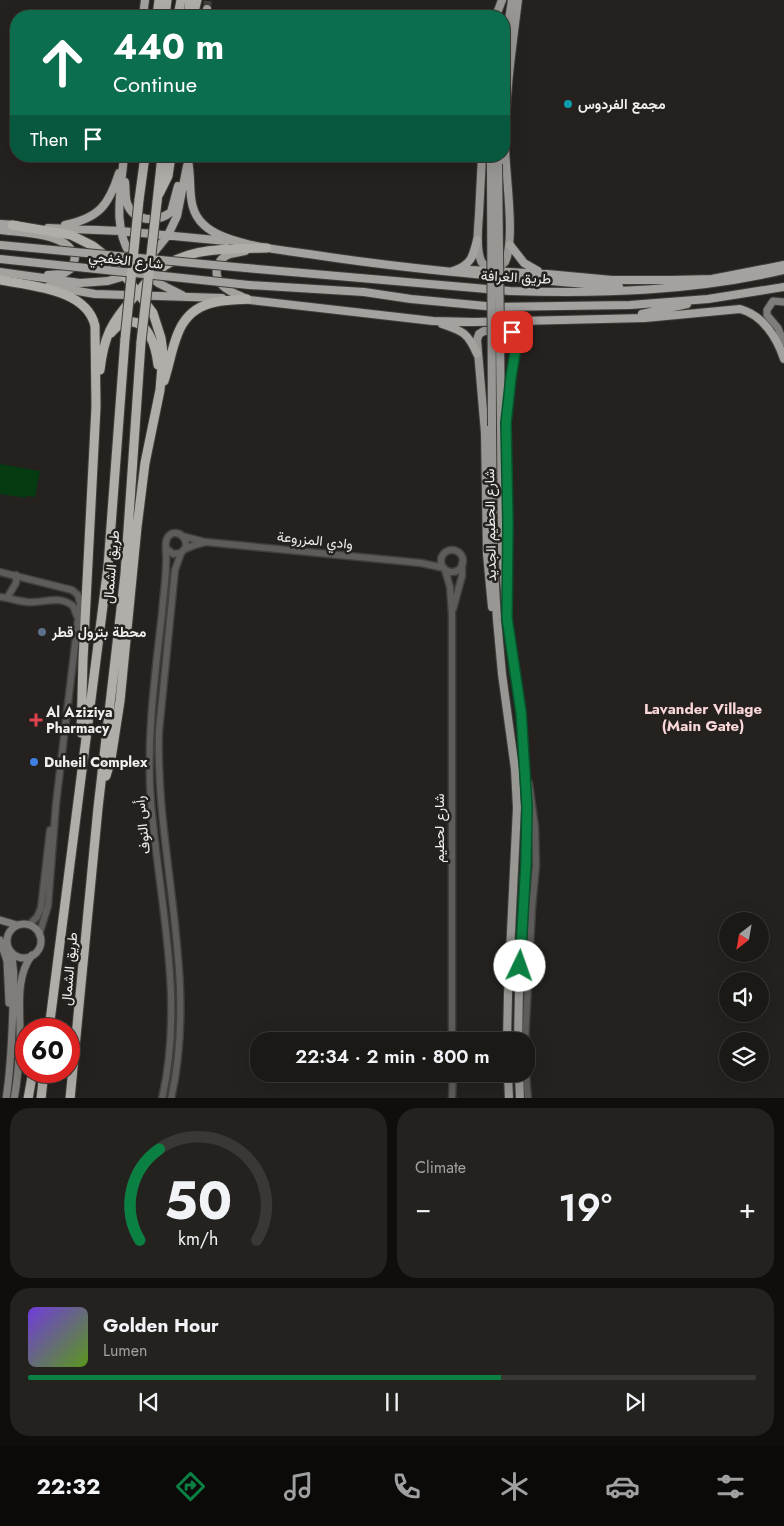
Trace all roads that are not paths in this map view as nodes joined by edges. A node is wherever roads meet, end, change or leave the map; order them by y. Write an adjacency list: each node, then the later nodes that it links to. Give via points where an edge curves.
1 (512, 0): 3 (main road)
2 (518, 0): 4 (main road)
3 (510, 13)
4 (510, 67)
5 (122, 162): 20 (highway, via 112,194 96,214)
6 (123, 162): 22 (highway, via 119,212)
7 (124, 162): 11 (highway, via 127,203 134,213 150,220 171,212)
8 (144, 162): 74 (highway, طريق الشمال, bridge, via 121,381 108,566)
9 (161, 162): 17 (highway, طريق الشمال)
10 (170, 162): 17 (highway, via 166,183)
11 (187, 162)
12 (187, 162): 23 (highway, via 176,216)
13 (188, 162): 25 (highway, via 191,203 199,220 215,233)
14 (482, 162): 24 (main road)
15 (495, 162): 70 (main road, شارع الحطيم الجديد, bridge, via 502,550); 72 (main road, شارع الحطيم الجديد, bridge, via 492,426)
16 (507, 162): 27 (main road)
17 (157, 199): 76 (highway, طريق الشمال, bridge, via 141,342 125,574)
18 (0, 224): 19 (highway)
19 (12, 225): 20 (highway); 39 (highway, via 81,239 106,256)
20 (53, 228): 22 (highway)
21 (0, 230): 38 (highway, via 46,236 73,251 75,262 69,271)
22 (121, 231): 23 (highway); 31 (highway, via 125,245)
23 (168, 236): 25 (highway); 31 (highway)
24 (477, 240): 27 (main road, via 479,258 489,267 505,262); 35 (highway, via 474,254 465,267)
25 (242, 242): 28 (highway)
26 (0, 245): 32 (highway, شارع الخفجي, bridge)
27 (510, 245): 37 (highway, via 524,263)
28 (267, 248): 35 (highway); 40 (highway, via 217,249 196,253 168,264); 47 (highway, via 228,254 218,264 216,272 222,285)
29 (0, 260): 42 (highway, شارع الخفجي, bridge)
30 (784, 265): 37 (highway, via 712,279 612,280)
31 (139, 267): 39 (highway); 40 (highway)
32 (246, 268): 44 (highway, طريق الغرافة, via 510,291)
33 (784, 270): 44 (highway, طريق الغرافة, via 722,283)
34 (0, 272): 38 (highway)
35 (450, 272): 36 (highway)
36 (466, 273): 37 (highway, via 474,269); 44 (highway)
37 (548, 274)
38 (32, 276): 39 (highway, via 80,283)
39 (125, 276): 45 (highway)
40 (151, 277): 45 (highway); 46 (highway)
41 (0, 278): 45 (highway, via 95,294); 57 (highway, via 59,293 87,309 96,332)
42 (248, 285): 48 (highway, طريق الغرافة, via 364,292 496,307 630,305)
43 (784, 287): 48 (highway, طريق الغرافة)
44 (659, 290)
45 (137, 294): 46 (highway); 53 (highway, via 112,323); 56 (highway, via 153,314 160,331)
46 (186, 297): 47 (highway)
47 (247, 299): 51 (highway); 56 (highway, via 208,304 186,318 177,335)
48 (708, 299): 50 (highway)
49 (784, 302): 52 (main road, via 774,301 767,310)
50 (615, 319): 51 (highway); 55 (highway, via 740,309 755,315 765,324 776,339)
51 (433, 321): 54 (highway, via 463,332 470,338)
52 (784, 343)
53 (104, 346): 56 (highway, via 118,325 130,322 141,325 156,351); 57 (highway)
54 (477, 354): 70 (main road, via 477,338 484,331 508,331 516,338 506,423); 72 (main road, via 485,433 486,554 491,600)
55 (784, 359)
56 (160, 390): 76 (highway, via 145,463 120,701 111,759)
57 (96, 407): 74 (highway, via 83,660)
58 (182, 536): 59 (street, وادي المزروعة); 60 (street, via 176,533 169,536); 61 (street, via 186,542)
59 (206, 542): 61 (street, وادي المزروعة); 64 (street, وادي المزروعة)
60 (167, 548): 61 (street, via 173,554); 102 (street, رأس النوف, via 150,752 151,801 172,980 171,1037)
61 (183, 551): 103 (street, رأس النوف, via 175,570 158,745 160,800 181,979 180,1038)
62 (442, 557): 63 (street, via 445,552 454,551 461,556); 64 (street, وادي المزروعة); 65 (street)
63 (462, 562): 65 (street, via 457,570); 69 (street, شارع لحطيم, via 462,576)
64 (421, 563): 65 (street, وادي المزروعة)
65 (445, 569): 69 (street, شارع لحطيم)
66 (0, 572): 67 (street)
67 (16, 575): 68 (street, via 16,583); 71 (street, via 72,590 80,599)
68 (4, 598): 71 (street, via 29,603 64,601 76,610)
69 (452, 615): 86 (street, شارع لحطيم)
70 (507, 618): 73 (main road, شارع الحطيم الجديد)
71 (77, 619): 75 (street)
72 (497, 620): 87 (main road, شارع الحطيم الجديد, via 517,808)
73 (525, 765): 88 (main road, شارع الحطيم الجديد, via 526,862); 89 (street, via 535,827 536,860)
74 (81, 778): 85 (highway, طريق الشمال)
75 (56, 804): 78 (street, via 41,908); 81 (street, via 48,906)
76 (98, 808): 101 (highway, طريق الشمال)
77 (0, 920): 79 (main road)
78 (29, 925): 79 (main road); 81 (main road)
79 (17, 926): 82 (main road)
80 (0, 930): 82 (main road)
81 (40, 935): 84 (main road, via 39,949)
82 (3, 941): 83 (main road); 90 (main road)
83 (10, 951): 84 (main road, via 23,958); 90 (main road, via 14,963)
84 (32, 955): 98 (main road, via 23,970 21,982)
85 (50, 1018)
86 (452, 1032)
87 (507, 1032)
88 (518, 1032)
89 (525, 1032)
90 (12, 1039): 97 (main road)
91 (452, 1082): 104 (street)
92 (508, 1082): 105 (main road)
93 (519, 1082): 106 (main road)
94 (527, 1082): 107 (street)
95 (31, 1083): 99 (highway)
96 (43, 1083): 100 (highway)
97 (6, 1098)
98 (14, 1098)
99 (28, 1098)
100 (41, 1098)
101 (70, 1098)
102 (162, 1098)
103 (171, 1098)
104 (452, 1098)
105 (509, 1098)
106 (520, 1098)
107 (528, 1098)

